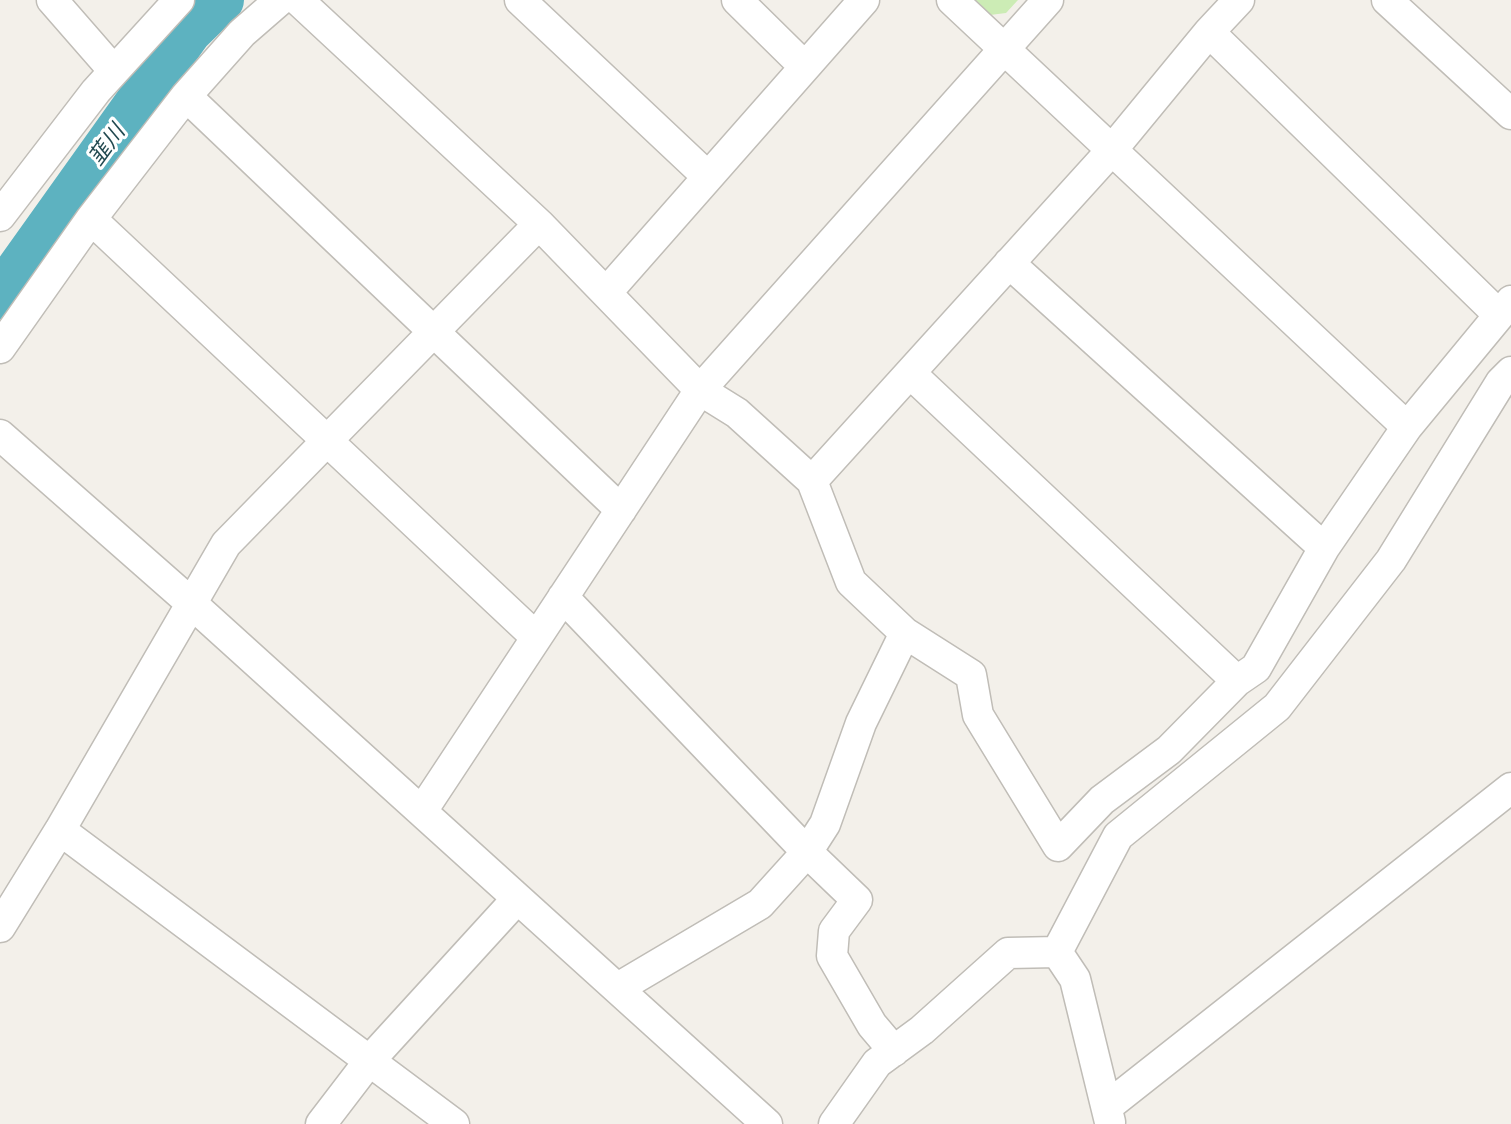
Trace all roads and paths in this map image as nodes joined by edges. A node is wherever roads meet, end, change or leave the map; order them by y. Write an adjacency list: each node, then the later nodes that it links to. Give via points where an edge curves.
1 (52, 0): 15 (street)
2 (178, 0): 15 (street)
3 (280, 0): 16 (street, via 242,33)
4 (298, 0): 22 (street)
5 (520, 0): 19 (street)
6 (737, 0): 14 (street)
7 (864, 0): 14 (street)
8 (952, 0): 13 (street)
9 (1048, 0): 13 (street)
10 (1239, 0): 12 (street)
11 (1387, 0): 17 (street)
12 (1209, 32): 18 (street); 25 (street)
13 (1004, 49): 18 (street); 30 (street)
14 (805, 67): 19 (street)
15 (114, 71): 20 (street)
16 (186, 96): 21 (street); 26 (street)
17 (1511, 114)
18 (1111, 151): 23 (street); 31 (street)
19 (708, 177): 24 (street)
20 (0, 216)
21 (91, 219): 27 (street); 33 (street)
22 (539, 224): 24 (street); 26 (street)
23 (1009, 263): 29 (street); 36 (street)
24 (606, 293): 30 (street)
25 (1504, 308): 31 (street)
26 (435, 331): 33 (street); 35 (street)
27 (0, 348)
28 (1511, 372): 48 (street, via 1501,382 1391,560 1276,707 1118,836)
29 (910, 373): 34 (street); 41 (street)
30 (700, 390): 34 (street, via 737,413); 35 (street)
31 (1407, 427): 36 (street)
32 (0, 435): 38 (street)
33 (327, 441): 38 (street, via 226,544); 40 (street)
34 (812, 481): 39 (street, via 851,582)
35 (621, 510): 37 (street)
36 (1324, 549): 41 (street, via 1256,668)
37 (563, 597): 40 (street); 45 (street)
38 (191, 603): 43 (street); 44 (street)
39 (905, 633): 41 (street, via 972,675 978,715 1058,846 1102,800 1169,750); 45 (street, via 861,723 825,824)
40 (536, 637): 43 (street)
41 (1237, 681)
42 (1511, 788): 52 (street)
43 (422, 811): 46 (street)
44 (60, 830): 47 (street); 51 (street)
45 (807, 852): 49 (street, via 760,904); 50 (street, via 857,900 834,931 832,956 872,1025)
46 (517, 899): 49 (street); 51 (street)
47 (0, 927)
48 (1057, 952): 50 (street, via 1008,953); 52 (street, via 1075,979)
49 (618, 988): 55 (street)
50 (894, 1051): 56 (street, via 877,1063)
51 (370, 1060): 53 (street); 54 (street)
52 (1109, 1115)
53 (321, 1124)
54 (454, 1124)
55 (766, 1124)
56 (834, 1124)

